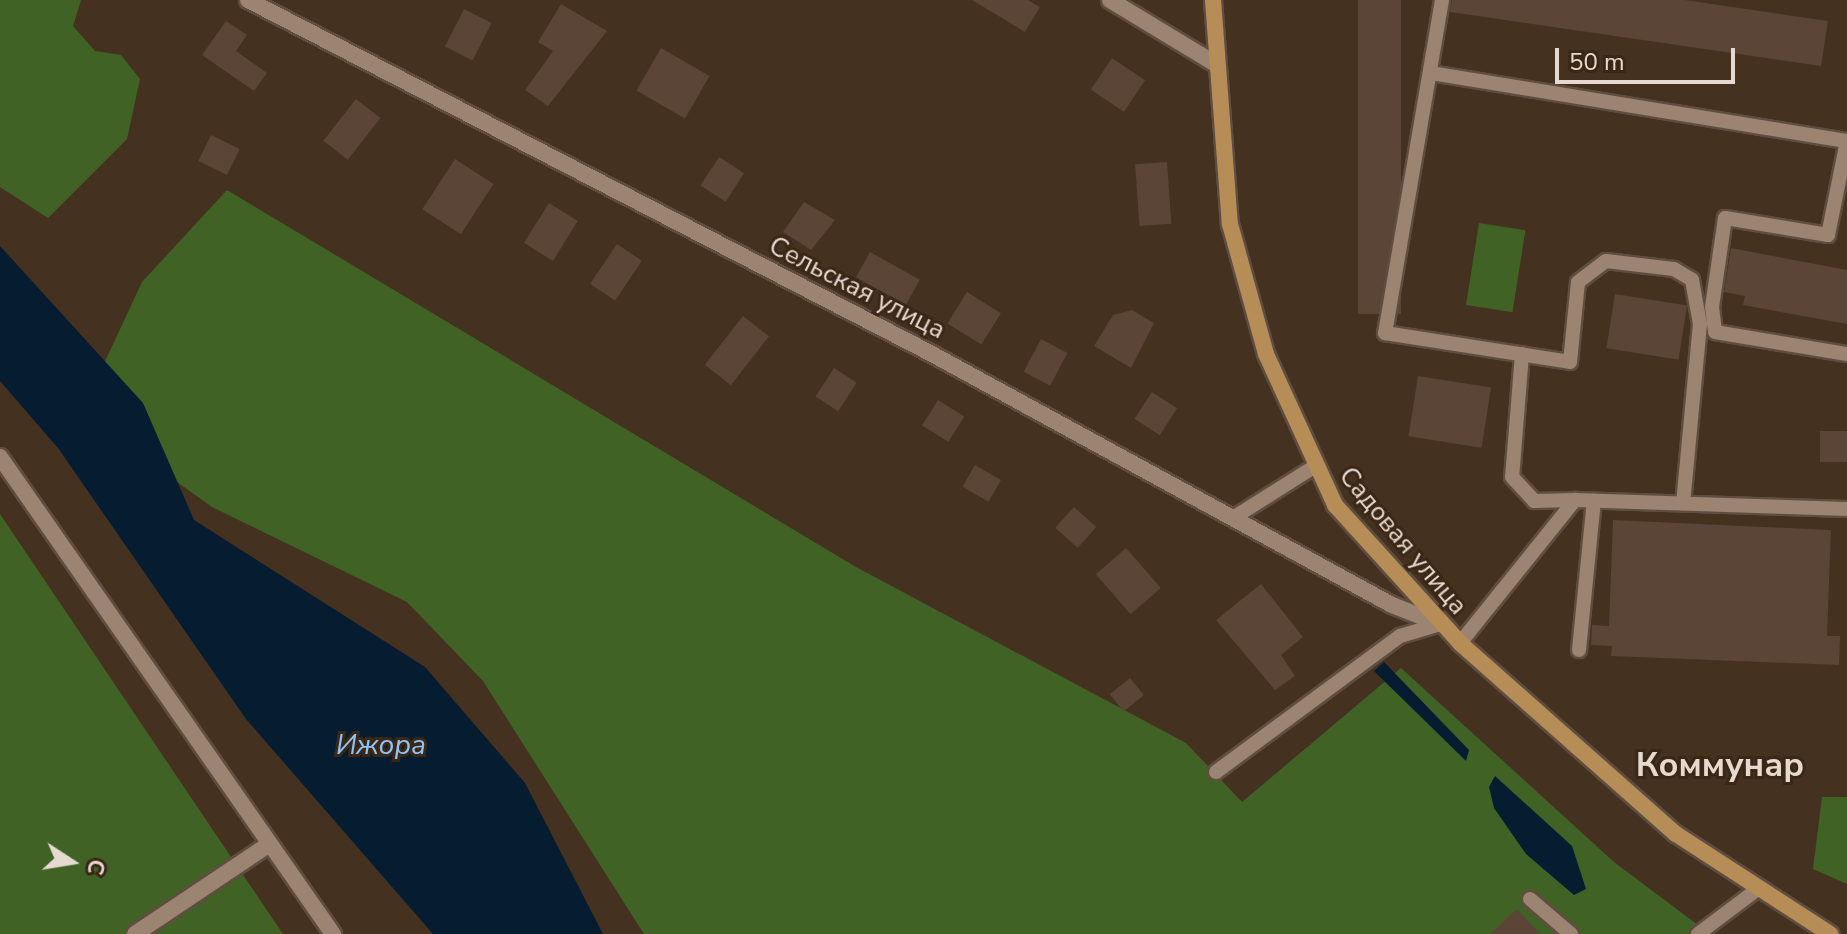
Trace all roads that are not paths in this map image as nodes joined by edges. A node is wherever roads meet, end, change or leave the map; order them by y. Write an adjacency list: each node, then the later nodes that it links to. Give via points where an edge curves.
1 (248, 0): 16 (street, Сельская улица)
2 (1110, 0): 5 (street)
3 (1213, 0): 5 (main road, Садовая улица)
4 (1442, 0): 6 (lane)
5 (1214, 63): 11 (main road, Садовая улица, via 1230,224 1266,354)
6 (1431, 73): 7 (lane); 8 (lane, via 1413,139 1385,333)
7 (1846, 141): 9 (lane, via 1828,235 1725,218 1712,307 1715,332)
8 (1522, 354): 12 (lane, via 1512,477 1534,501); 14 (lane, via 1570,362 1578,282 1606,261 1660,265 1692,280 1700,324)
9 (1847, 354)
10 (0, 457): 21 (street)
11 (1312, 468): 16 (lane); 17 (main road, Садовая улица, via 1335,505)
12 (1575, 500): 13 (lane); 18 (lane)
13 (1594, 501): 14 (lane); 19 (lane)
14 (1683, 503): 15 (lane)
15 (1847, 509)
16 (1233, 518): 17 (street, Сельская улица)
17 (1440, 624): 18 (main road, Садовая улица); 20 (lane, via 1400,636)
18 (1460, 643): 22 (main road, Садовая улица, via 1676,834)
19 (1579, 650)
20 (1216, 772)
21 (268, 845): 24 (street); 25 (street)
22 (1755, 891): 27 (lane); 28 (main road, Садовая улица)
23 (1530, 899): 26 (lane)
24 (135, 934)
25 (333, 934)
26 (1571, 934)
27 (1698, 934)
28 (1830, 934)

